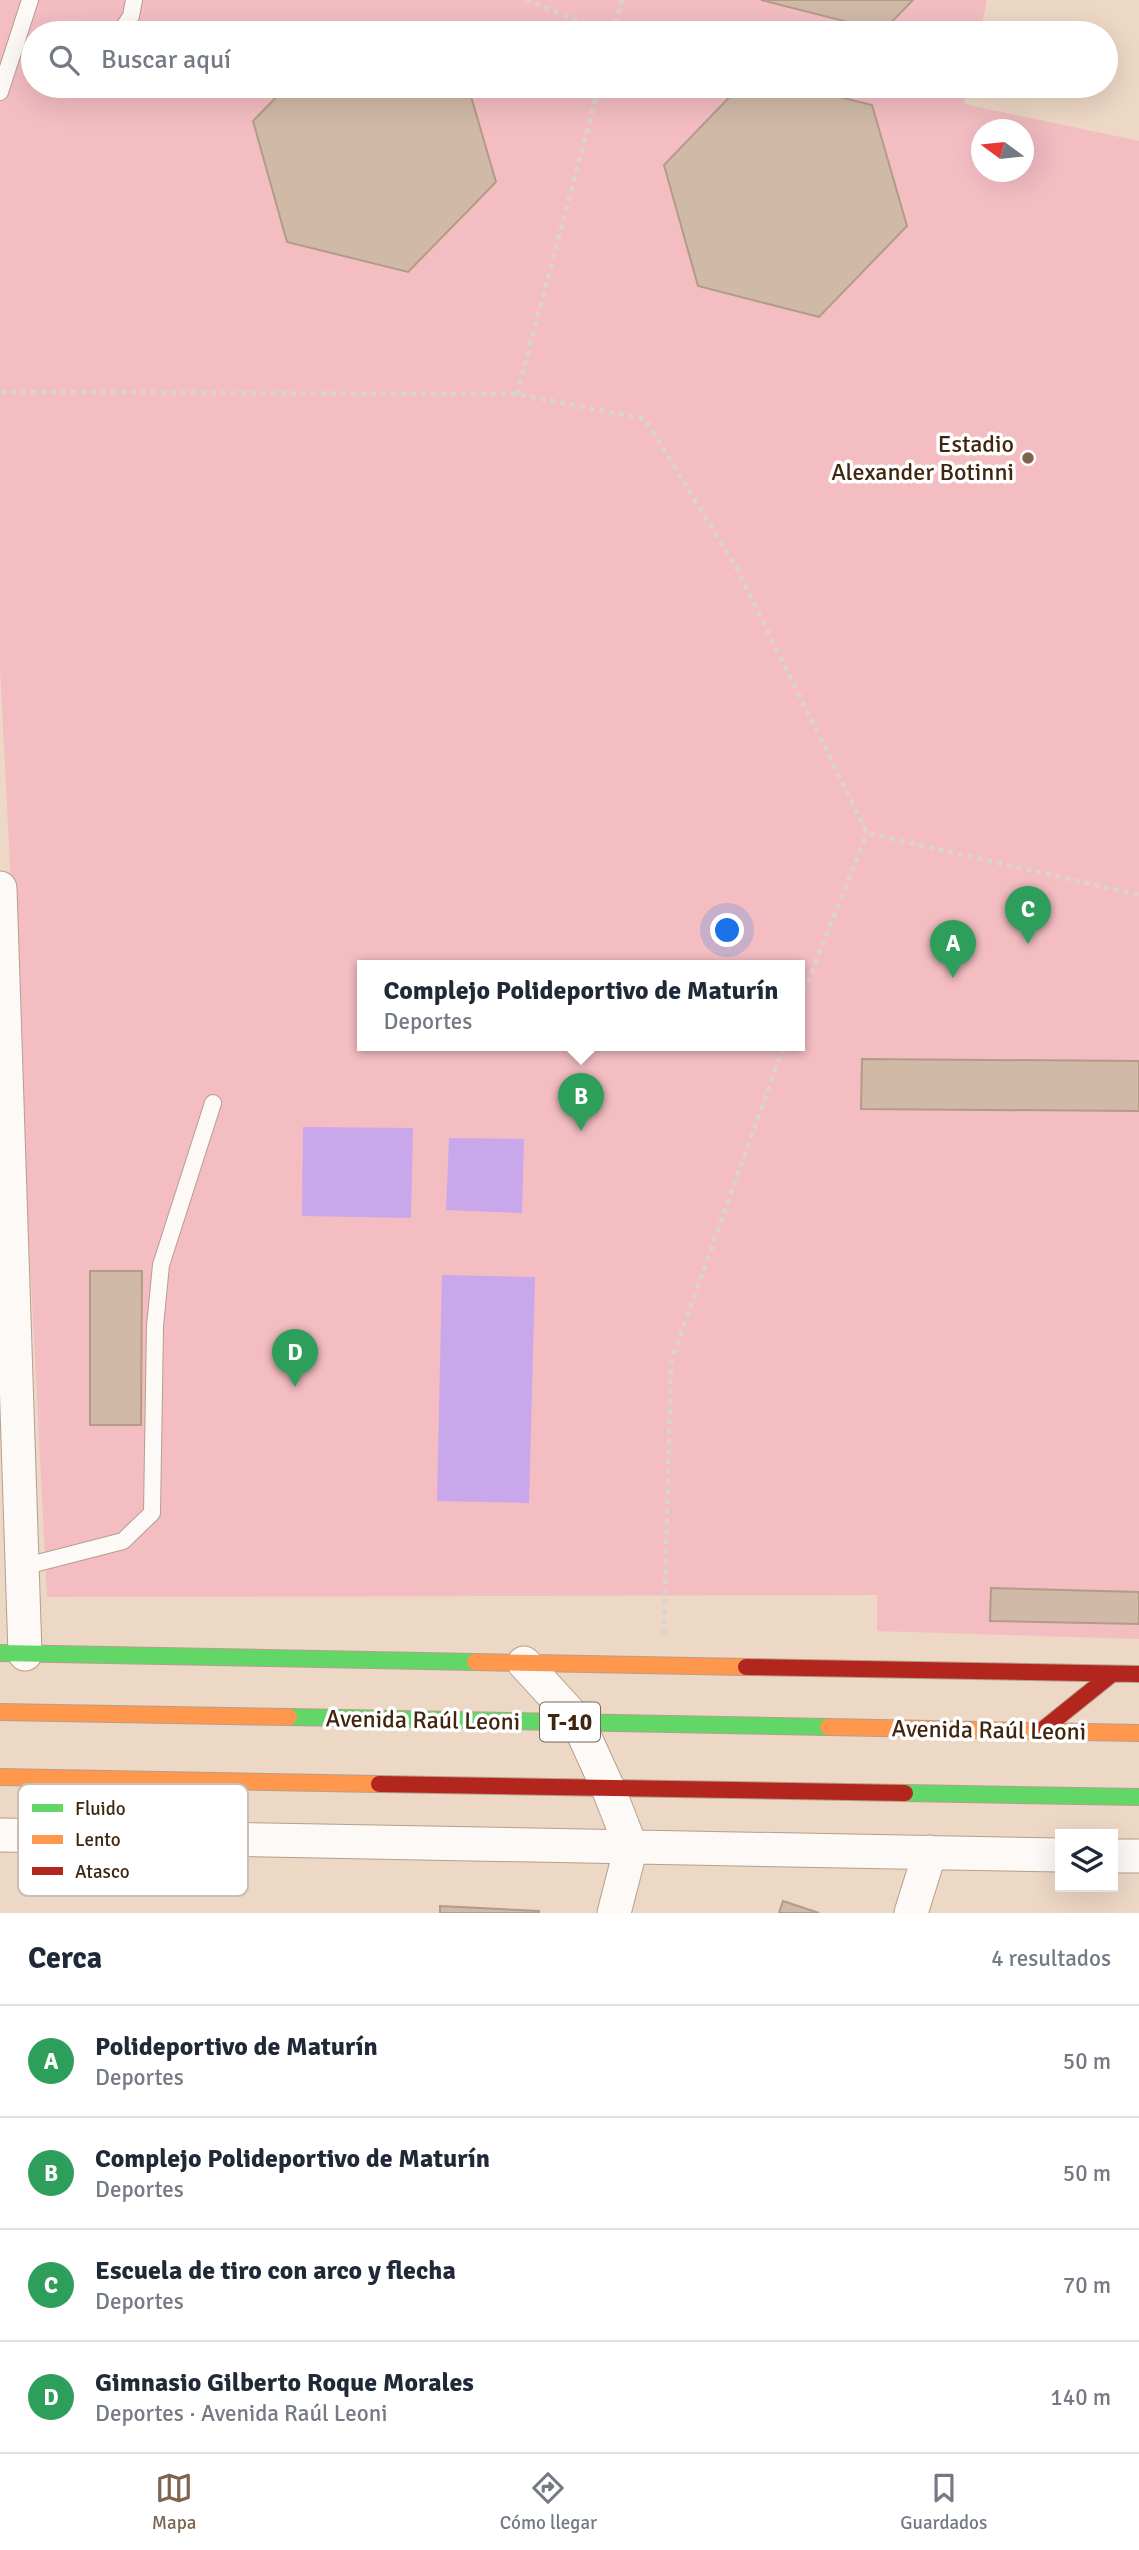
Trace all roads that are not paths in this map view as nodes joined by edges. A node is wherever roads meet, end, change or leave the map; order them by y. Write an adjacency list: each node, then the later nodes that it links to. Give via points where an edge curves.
1 (30, 0): 3 (lane)
2 (134, 0): 4 (lane)
3 (27, 21)
4 (128, 21)
5 (21, 48): 6 (lane)
6 (0, 92)
7 (0, 888): 8 (street)
8 (2, 1033): 10 (street)
9 (213, 1103): 10 (lane, via 161,1265 155,1326 152,1513 123,1541)
10 (22, 1567): 11 (street)
11 (12, 1653): 12 (main road)
12 (524, 1663): 13 (main road); 16 (street)
13 (1112, 1674): 14 (main road); 17 (main road)
14 (1139, 1674)
15 (0, 1712): 16 (main road, Avenida Raúl Leoni / T-10)
16 (578, 1723): 17 (main road, Avenida Raúl Leoni / T-10); 20 (street)
17 (1041, 1731): 18 (main road, Avenida Raúl Leoni / T-10)
18 (1139, 1733)
19 (0, 1777): 20 (main road)
20 (608, 1788): 21 (main road); 25 (street)
21 (1139, 1797)
22 (0, 1835): 23 (street)
23 (18, 1835)
24 (248, 1840): 25 (street)
25 (631, 1847): 26 (street); 30 (street)
26 (930, 1853): 27 (street); 31 (street)
27 (1055, 1855)
28 (1118, 1856): 29 (street)
29 (1139, 1856)
30 (614, 1913)
31 (911, 1913)

